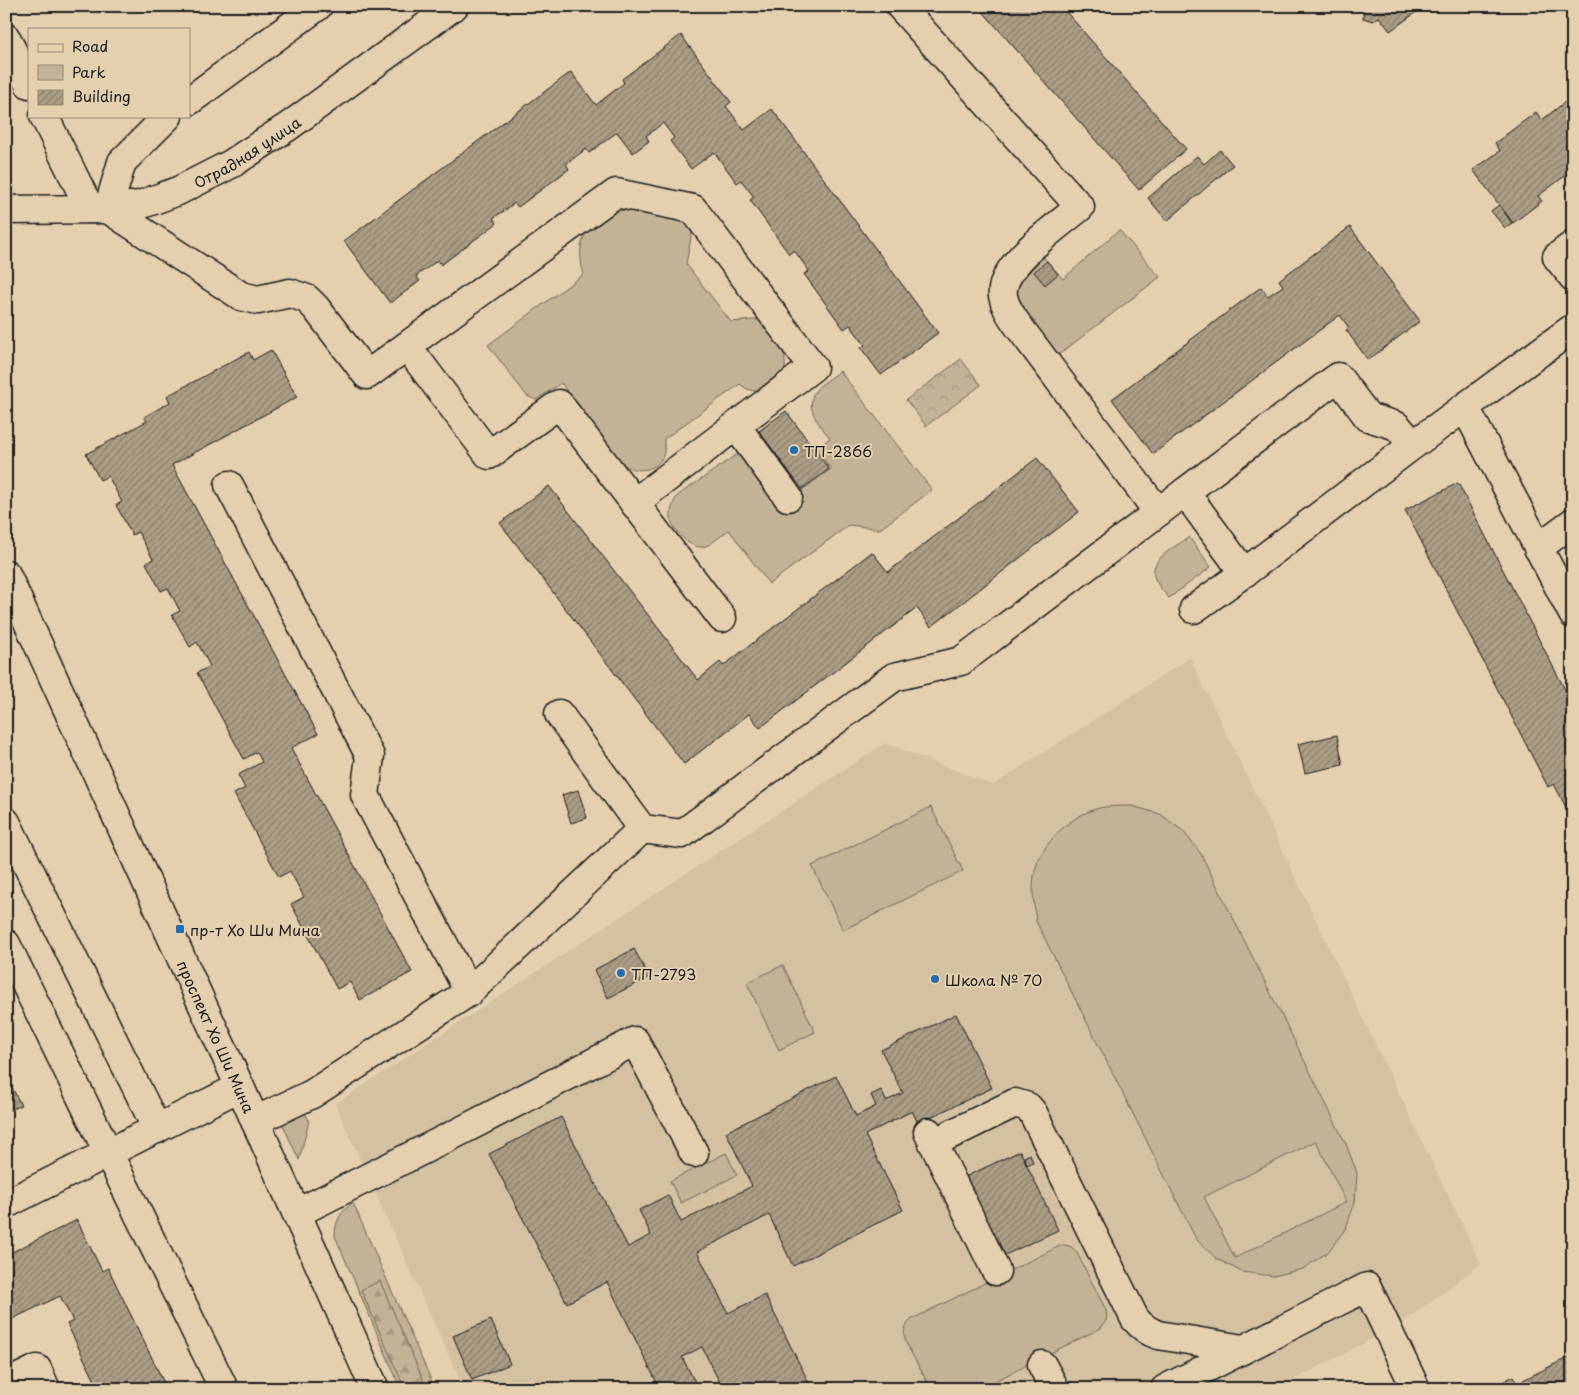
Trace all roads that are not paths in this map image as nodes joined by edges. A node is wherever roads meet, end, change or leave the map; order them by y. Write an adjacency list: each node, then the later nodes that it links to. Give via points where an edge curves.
1 (318, 6): 6 (street)
2 (454, 6): 9 (street, Отрадная улица, via 289,126 231,164 178,191 140,205)
3 (900, 6): 22 (street, via 1080,207 1010,270 1004,282 1006,307)
4 (6, 38): 5 (street)
5 (28, 82)
6 (190, 100)
7 (45, 118): 9 (street)
8 (166, 118): 9 (street, via 122,162)
9 (99, 209): 10 (street, Отрадная улица); 14 (street, via 241,296 258,300 290,293 307,300 367,375)
10 (6, 210)
11 (1573, 245): 12 (street, via 1557,257)
12 (1573, 276)
13 (1573, 328): 15 (street)
14 (407, 346): 16 (street, via 616,193 693,209 813,367); 21 (street, via 489,456 559,404)
15 (1465, 407): 17 (street); 24 (street)
16 (736, 426): 20 (street); 21 (street)
17 (1412, 445): 19 (street, via 1398,426 1368,417 1338,378); 25 (street)
18 (229, 485): 34 (street, via 370,756 365,795)
19 (1185, 492): 22 (street); 25 (street)
20 (788, 497)
21 (634, 503): 29 (street)
22 (1158, 512): 32 (street, via 960,661 894,677 682,834)
23 (1573, 522): 24 (street)
24 (1538, 548): 28 (street)
25 (1244, 572): 27 (street)
26 (6, 574): 35 (street, проспект Хо Ши Мина)
27 (1194, 609)
28 (1573, 614)
29 (722, 618)
30 (559, 714): 32 (street)
31 (6, 822): 37 (street)
32 (642, 829): 34 (street)
33 (6, 944): 38 (street)
34 (469, 992): 36 (street, via 312,1094)
35 (240, 1087): 36 (street, проспект Хо Ши Мина); 37 (street)
36 (255, 1121): 41 (street, проспект Хо Ши Мина)
37 (157, 1129): 38 (street)
38 (109, 1153): 40 (street); 47 (street)
39 (694, 1153): 41 (street, via 635,1041)
40 (6, 1204)
41 (296, 1213): 48 (street, проспект Хо Ши Мина)
42 (996, 1271): 43 (street, via 930,1137 1015,1103 1033,1113 1140,1326 1158,1335)
43 (1243, 1349): 50 (street); 51 (street, via 1367,1287)
44 (1042, 1365): 49 (street)
45 (6, 1384): 46 (street, via 37,1369)
46 (46, 1389)
47 (224, 1389)
48 (375, 1389)
49 (1055, 1389)
50 (1165, 1389)
51 (1416, 1389)

